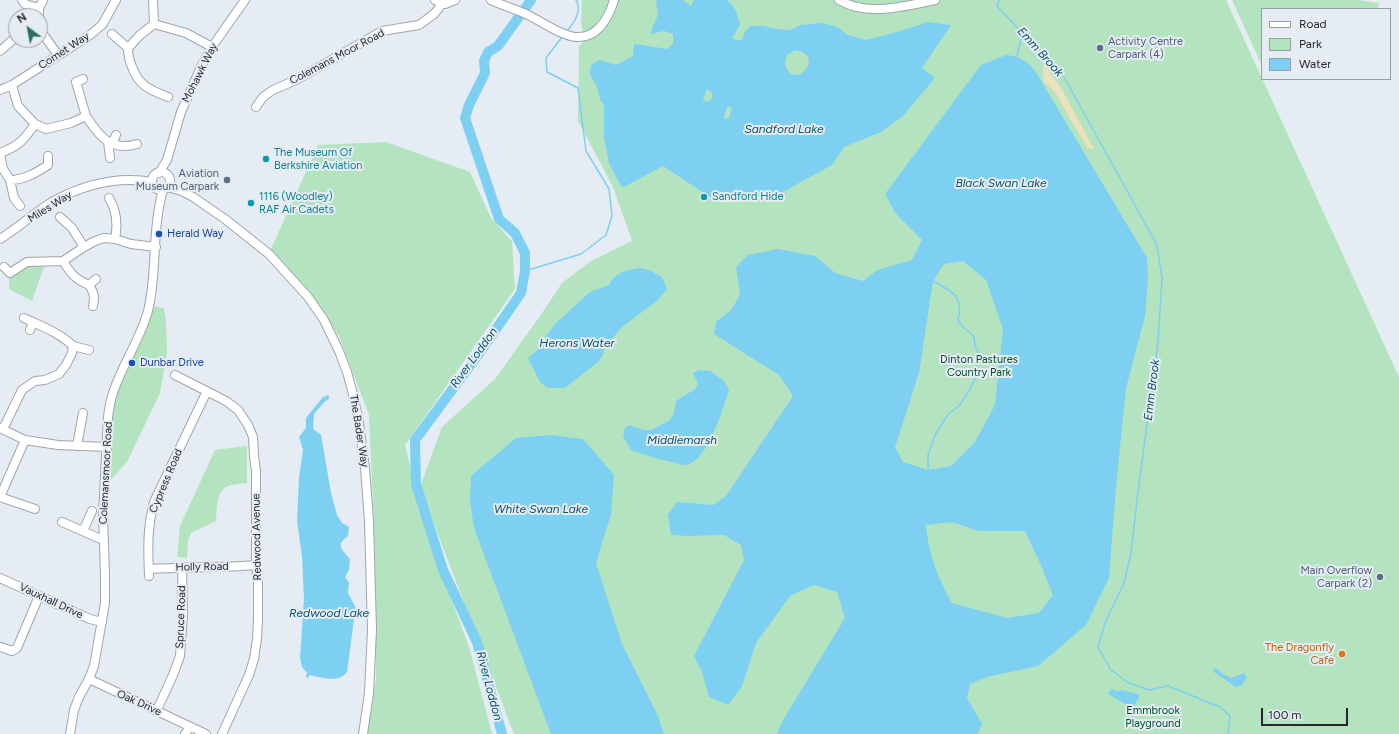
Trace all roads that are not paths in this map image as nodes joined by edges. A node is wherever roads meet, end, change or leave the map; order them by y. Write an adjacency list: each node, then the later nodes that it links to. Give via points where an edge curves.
1 (22, 0): 11 (street)
2 (116, 0): 19 (street, Comet Way, via 102,25)
3 (153, 0): 12 (street)
4 (245, 0): 16 (street, Mohawk Way)
5 (455, 0): 10 (street, via 445,4)
6 (491, 0): 7 (street, via 573,38 595,32 610,13)
7 (614, 0)
8 (839, 0): 9 (street, via 852,6 882,9)
9 (935, 0)
10 (438, 2): 24 (street, Colemans Moor Road, via 439,8 419,25 382,31 273,90 263,97)
11 (32, 8)
12 (154, 24): 16 (street, via 186,33); 17 (street)
13 (112, 34): 17 (street)
14 (48, 41): 19 (street)
15 (8, 44): 18 (street)
16 (212, 47): 31 (street, Mohawk Way, via 181,112)
17 (128, 48): 23 (street, via 133,71 140,83 151,86)
18 (0, 51)
19 (58, 55): 21 (street, Comet Way)
20 (76, 82): 25 (street)
21 (12, 85): 22 (street, Comet Way); 26 (street, via 18,106)
22 (0, 90)
23 (168, 97)
24 (256, 107)
25 (86, 116): 26 (street, via 71,123 46,129); 28 (street, via 98,133)
26 (35, 124): 30 (street, via 14,147)
27 (116, 135): 28 (street)
28 (110, 142): 29 (street, via 127,147); 33 (street)
29 (137, 144)
30 (0, 153): 34 (street)
31 (169, 153): 35 (street, Mohawk Way); 37 (street, Mohawk Way)
32 (48, 156): 36 (street, via 51,168 19,180)
33 (110, 158)
34 (1, 170): 36 (street)
35 (155, 179): 37 (street, via 157,189); 37 (street, via 163,172); 40 (street, Colemansmoor Road); 43 (street, Miles Way, via 104,182 75,191 52,203)
36 (10, 180): 39 (street, via 14,198)
37 (167, 183): 40 (street, Colemansmoor Road); 80 (street, The Bader Way, via 225,218 269,254 292,278 324,320 347,372 358,417 370,528 372,630 369,693)
38 (114, 202): 42 (street, via 117,218)
39 (20, 206)
40 (158, 214): 44 (street, Colemansmoor Road)
41 (60, 217): 45 (street, via 72,228)
42 (115, 239): 44 (street, via 131,244); 45 (street, via 104,238)
43 (0, 240)
44 (156, 246): 60 (street, Colemansmoor Road, via 148,311 112,393)
45 (84, 247): 46 (street)
46 (63, 261): 47 (street, via 27,262); 49 (street, via 77,280)
47 (7, 273)
48 (96, 279): 49 (street)
49 (89, 285): 50 (street, via 94,293)
50 (93, 306)
51 (24, 318): 52 (street, via 31,326 61,337)
52 (73, 346): 53 (street); 57 (street, via 69,359 59,374 36,381 22,390)
53 (89, 350)
54 (175, 375): 55 (street, Redwood Avenue)
55 (207, 391): 67 (street, Redwood Avenue, via 238,410 253,437 256,472); 69 (street, Cypress Road, via 154,502 148,535)
56 (83, 413): 59 (street)
57 (2, 428): 58 (street)
58 (25, 440): 59 (street); 61 (street)
59 (77, 446): 60 (street)
60 (107, 447): 66 (street, Colemansmoor Road)
61 (0, 497): 62 (street)
62 (35, 510)
63 (92, 511): 65 (street)
64 (62, 522): 65 (street)
65 (83, 531): 66 (street)
66 (103, 540): 72 (street, Colemansmoor Road, via 105,603)
67 (256, 565): 68 (street, Holly Road); 79 (street, Redwood Avenue, via 258,619 254,659)
68 (182, 567): 69 (street, Holly Road); 75 (street, Spruce Road, via 183,616 180,656)
69 (149, 572)
70 (0, 578): 71 (street, Vauxhall Drive)
71 (39, 596): 72 (street, Vauxhall Drive); 73 (street, via 17,648 12,651)
72 (102, 622): 74 (street, Colemansmoor Road)
73 (1, 647)
74 (89, 679): 75 (street, Oak Drive); 77 (street, Colemansmoor Road, via 74,710)
75 (156, 710): 76 (street, Oak Drive)
76 (188, 730): 78 (street, Oak Drive)
77 (70, 734)
78 (206, 734)
79 (222, 734)
80 (363, 734)

